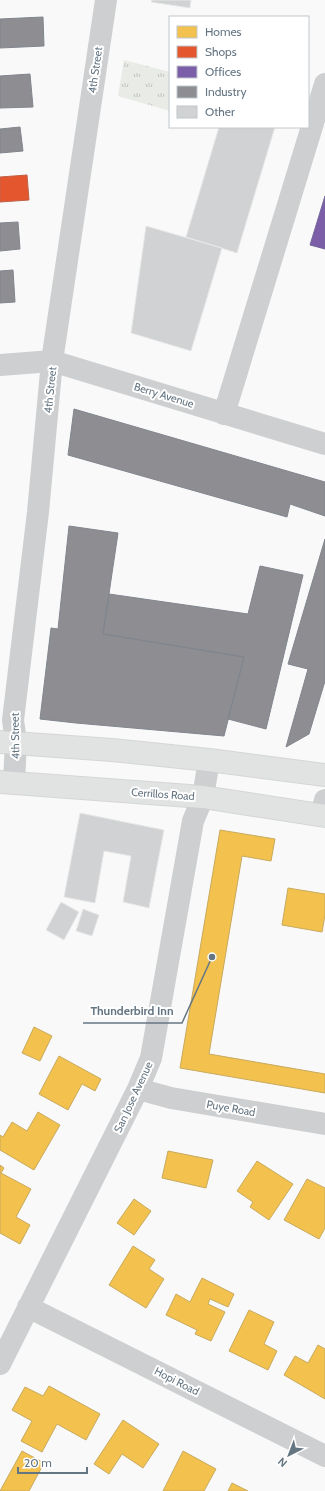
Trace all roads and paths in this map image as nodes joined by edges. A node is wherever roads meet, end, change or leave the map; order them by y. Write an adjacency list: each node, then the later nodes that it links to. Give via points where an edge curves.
1 (106, 0): 3 (street, 4th Street)
2 (325, 84): 5 (street)
3 (52, 361): 4 (street, Berry Avenue); 5 (street, Berry Avenue); 7 (street, 4th Street, via 38,512 13,720)
4 (0, 365)
5 (224, 414): 6 (street, Berry Avenue)
6 (325, 444)
7 (8, 742): 8 (main road); 10 (street, 4th Street)
8 (209, 760): 9 (main road); 11 (street, San Jose Avenue)
9 (325, 774)
10 (7, 782): 11 (main road, Cerrillos Road)
11 (203, 797): 12 (main road, Cerrillos Road); 13 (street, San Jose Avenue, via 193,821 151,1058)
12 (324, 810)
13 (138, 1089): 14 (street, Puye Road, via 171,1098); 15 (street, San Jose Avenue)
14 (325, 1124)
15 (28, 1306): 16 (street, San Jose Avenue); 17 (street, Hopi Road)
16 (0, 1364)
17 (325, 1456)

